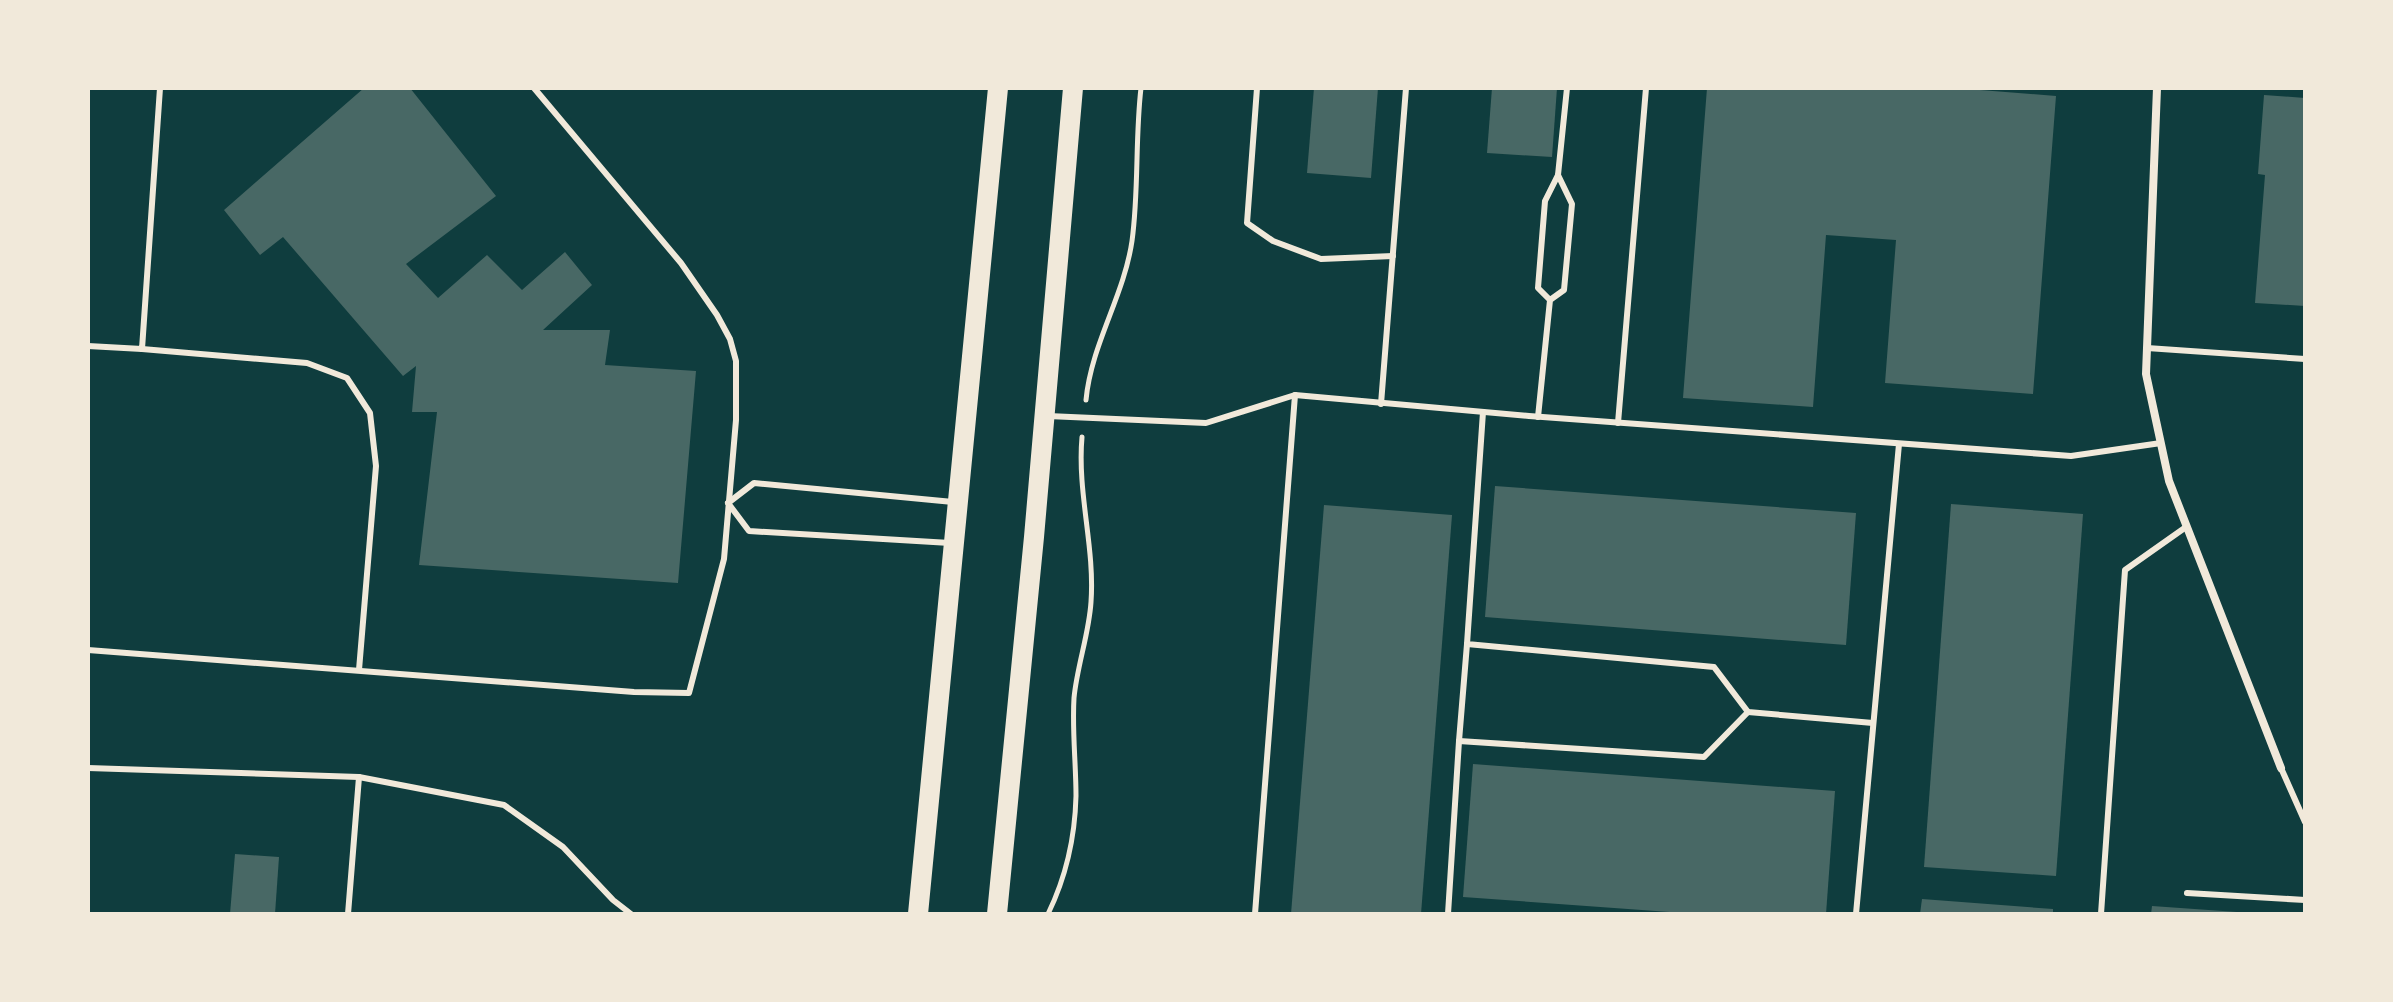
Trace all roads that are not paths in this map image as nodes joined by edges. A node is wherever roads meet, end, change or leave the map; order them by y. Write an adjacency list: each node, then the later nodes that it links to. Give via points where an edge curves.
1 (160, 88): 15 (lane)
2 (534, 88): 26 (lane, via 681,263 730,339 737,393)
3 (998, 88): 25 (main road)
4 (1073, 88): 20 (main road)
5 (1257, 88): 11 (lane, via 1247,223 1273,241 1321,259)
6 (1406, 88): 11 (lane)
7 (1567, 88): 10 (lane)
8 (1646, 88): 22 (lane)
9 (2157, 88): 14 (street)
10 (1558, 175): 12 (lane, via 1545,201 1541,240 1538,288); 12 (lane, via 1572,204 1564,290)
11 (1393, 256): 18 (lane)
12 (1550, 300): 21 (lane)
13 (88, 346): 15 (lane)
14 (2147, 348): 16 (lane); 23 (street, via 2146,374)
15 (142, 349): 31 (lane, via 307,363 347,378 370,413 376,466)
16 (2305, 359)
17 (1295, 395): 18 (lane); 20 (lane, via 1206,423); 45 (lane)
18 (1381, 404): 19 (lane)
19 (1483, 412): 21 (lane); 29 (lane)
20 (1044, 416): 44 (main road)
21 (1538, 417): 22 (lane)
22 (1618, 423): 24 (lane)
23 (2161, 443): 24 (lane, via 2071,456); 27 (street)
24 (1899, 444): 33 (lane)
25 (959, 502): 26 (lane, via 754,483); 28 (main road)
26 (728, 503): 28 (lane, via 749,531); 31 (lane, via 724,559 689,693)
27 (2186, 527): 36 (street); 48 (lane, via 2125,570)
28 (955, 544): 43 (main road)
29 (1467, 644): 32 (lane, via 1714,667); 34 (lane)
30 (88, 650): 31 (lane)
31 (359, 670)
32 (1748, 712): 33 (lane); 34 (lane, via 1704,757)
33 (1873, 723): 47 (lane)
34 (1459, 741): 46 (lane)
35 (88, 768): 37 (lane)
36 (2281, 768): 38 (lane)
37 (359, 777): 41 (lane); 42 (lane, via 504,805 563,847)
38 (2305, 822)
39 (2187, 893): 40 (lane)
40 (2305, 900)
41 (348, 914)
42 (631, 914)
43 (918, 914)
44 (997, 914)
45 (1255, 914)
46 (1448, 914)
47 (1856, 914)
48 (2101, 914)

